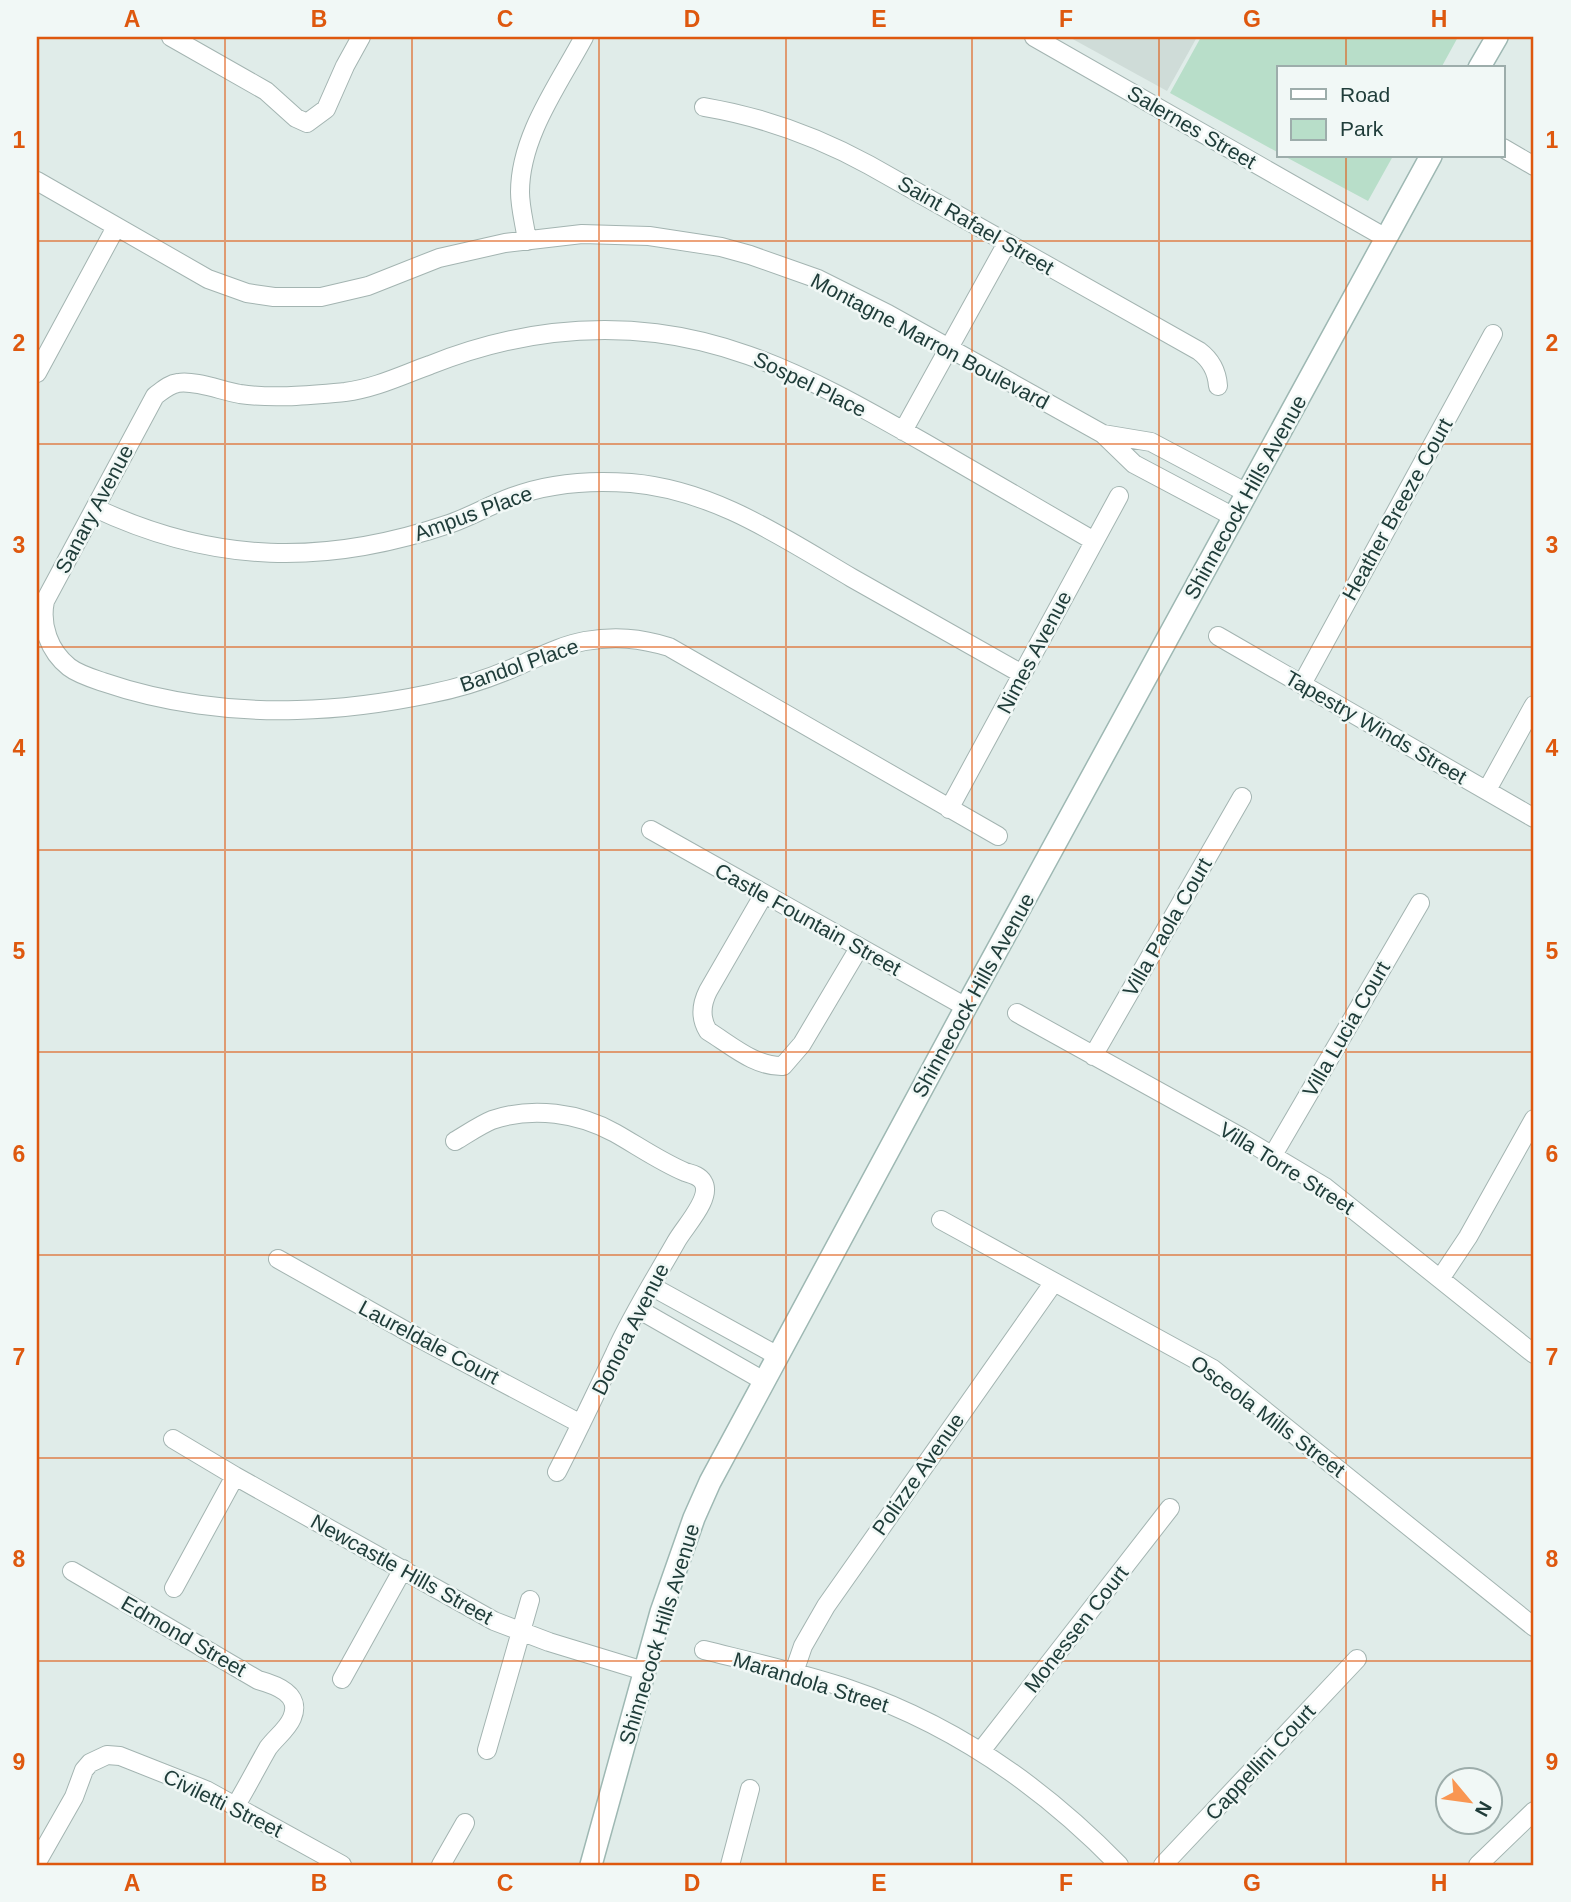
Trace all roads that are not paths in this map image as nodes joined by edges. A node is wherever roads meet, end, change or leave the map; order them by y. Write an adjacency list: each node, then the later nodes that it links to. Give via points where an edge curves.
1 (171, 37): 2 (street, via 266,91 307,123 326,109)
2 (361, 37)
3 (584, 37): 14 (street, via 526,155 520,194)
4 (1034, 37): 13 (street, Salernes Street)
5 (1497, 37): 6 (street)
6 (1480, 66)
7 (704, 107): 15 (street, Saint Rafael Street, via 762,119 838,148)
8 (1504, 149): 10 (street)
9 (1431, 158): 13 (street, Shinnecock Hills Avenue)
10 (1534, 166)
11 (37, 181): 12 (street, Montagne Marron Boulevard)
12 (117, 227): 14 (street, Montagne Marron Boulevard, via 208,279 274,298 333,294 368,286 439,258); 18 (street)
13 (1386, 238): 23 (street, Shinnecock Hills Avenue)
14 (527, 241): 17 (street, Montagne Marron Boulevard, via 614,234 721,247 818,279)
15 (1007, 243): 17 (street); 20 (street, Saint Rafael Street, via 1199,351 1214,367)
16 (1493, 334): 31 (street, Heather Breeze Court)
17 (949, 348): 21 (street); 22 (street, Montagne Marron Boulevard)
18 (37, 373)
19 (170, 385): 21 (street, Sospel Place, via 184,382 267,397 342,392 377,386 464,352 521,338 581,331 652,332 758,357); 25 (street, Sanary Avenue, via 155,396)
20 (1218, 386)
21 (903, 430): 27 (street, Sospel Place)
22 (1103, 434): 23 (street, Montagne Marron Boulevard, via 1151,442); 26 (street, Montagne Marron Boulevard, via 1134,464)
23 (1247, 493): 26 (street, Shinnecock Hills Avenue)
24 (1119, 496): 27 (street, Nimes Avenue)
25 (95, 508): 29 (street, Sanary Avenue, via 45,601 42,613); 30 (street, Ampus Place, via 153,533 197,545 306,552 389,542 551,487 581,482 661,486 744,515)
26 (1234, 517): 42 (street, Shinnecock Hills Avenue)
27 (1094, 541): 30 (street, Nimes Avenue)
28 (1218, 636): 31 (street, Tapestry Winds Street)
29 (49, 643): 35 (street, Bandol Place, via 70,668 118,687 220,706 297,710 430,694 581,642 621,637 647,640 669,648)
30 (1022, 674): 35 (street, Nimes Avenue)
31 (1302, 684): 33 (street, Tapestry Winds Street)
32 (1534, 705): 33 (street)
33 (1487, 790): 36 (street, Tapestry Winds Street)
34 (1242, 797): 44 (street, Villa Paola Court)
35 (949, 809): 38 (street, Bandol Place)
36 (1534, 818)
37 (651, 830): 39 (street, Castle Fountain Street)
38 (998, 836)
39 (764, 894): 41 (street, Castle Fountain Street); 41 (street, via 703,1000 702,1012 708,1031 760,1063 783,1066 792,1058)
40 (1420, 903): 47 (street, Villa Lucia Court)
41 (859, 948): 42 (street, Castle Fountain Street)
42 (966, 1007): 55 (street, Shinnecock Hills Avenue)
43 (1017, 1013): 44 (street, Villa Torre Street)
44 (1093, 1056): 47 (street, Villa Torre Street)
45 (1534, 1119): 50 (street)
46 (455, 1141): 52 (street, Donora Avenue, via 505,1117 561,1114 605,1127 700,1178 705,1188 703,1201)
47 (1273, 1155): 50 (street, Villa Torre Street, via 1325,1187)
48 (942, 1220): 51 (street, Osceola Mills Street)
49 (278, 1259): 57 (street, Laureldale Court)
50 (1440, 1279): 54 (street, Villa Torre Street)
51 (1055, 1282): 66 (street, Osceola Mills Street, via 1213,1369); 71 (street, Polizze Avenue, via 826,1605)
52 (651, 1286): 53 (street, Donora Avenue); 55 (street)
53 (638, 1310): 56 (street); 57 (street, Donora Avenue)
54 (1534, 1354)
55 (778, 1356): 56 (street, Shinnecock Hills Avenue)
56 (764, 1381): 70 (street, Shinnecock Hills Avenue, via 694,1518)
57 (581, 1423): 59 (street, Donora Avenue)
58 (173, 1439): 60 (street, Newcastle Hills Street)
59 (556, 1472)
60 (235, 1476): 62 (street, Newcastle Hills Street); 64 (street)
61 (1170, 1507): 74 (street, Monessen Court)
62 (403, 1569): 67 (street, Newcastle Hills Street); 72 (street)
63 (72, 1571): 76 (street, Edmond Street, via 258,1680 288,1691 292,1718)
64 (174, 1588)
65 (530, 1600): 67 (street)
66 (1534, 1627)
67 (520, 1632): 70 (street, Newcastle Hills Street); 73 (street)
68 (704, 1650): 71 (street, Marandola Street)
69 (1357, 1659): 85 (street, Cappellini Court)
70 (644, 1671): 83 (street, Shinnecock Hills Avenue)
71 (794, 1672): 74 (street, Marandola Street, via 892,1706)
72 (342, 1679)
73 (487, 1750)
74 (981, 1751): 84 (street, Marandola Street, via 1073,1820)
75 (750, 1790): 80 (street)
76 (236, 1805): 79 (street, Civiletti Street, via 120,1756 99,1758 84,1770); 81 (street, Civiletti Street)
77 (1534, 1811): 86 (street)
78 (465, 1823): 82 (street)
79 (37, 1862)
80 (734, 1864)
81 (342, 1865)
82 (441, 1865)
83 (591, 1865)
84 (1119, 1865)
85 (1163, 1865)
86 (1478, 1865)

